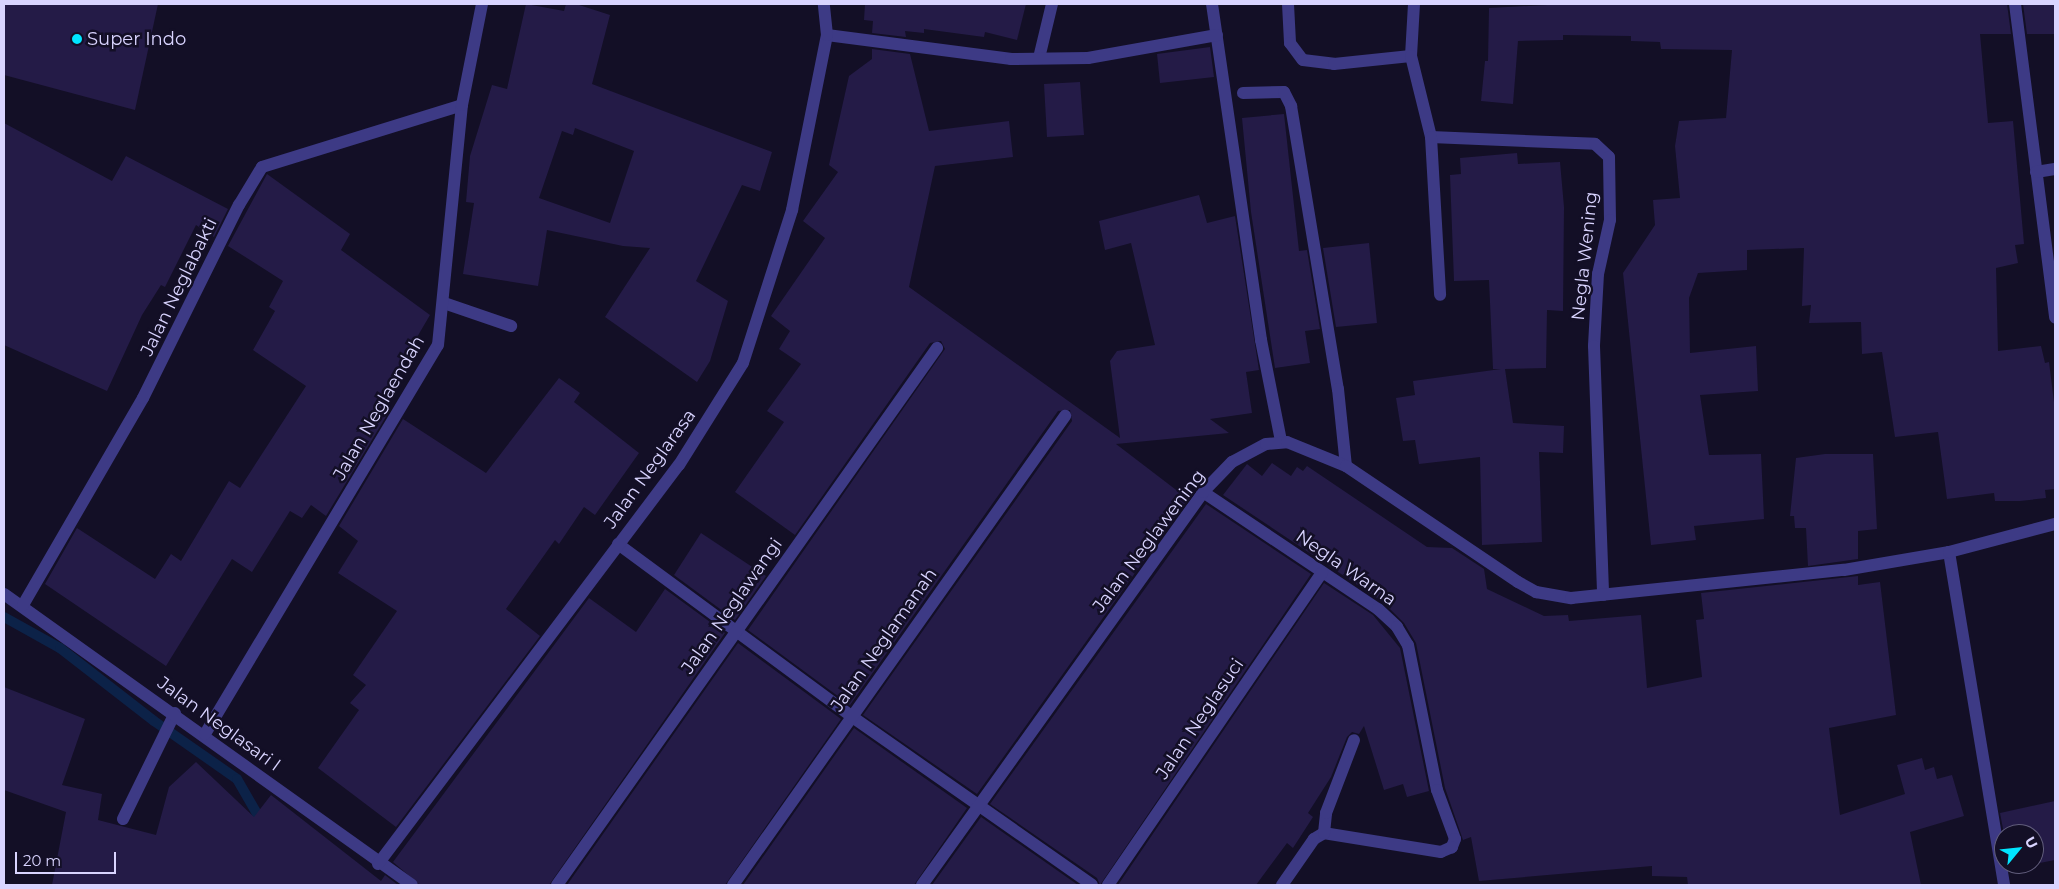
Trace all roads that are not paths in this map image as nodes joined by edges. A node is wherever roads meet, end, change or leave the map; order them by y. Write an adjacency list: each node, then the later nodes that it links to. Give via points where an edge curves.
1 (482, 4): 13 (street, Jalan Neglaendah)
2 (824, 4): 8 (street, Jalan Neglarasa)
3 (1052, 4): 11 (street)
4 (1212, 4): 9 (street)
5 (1288, 4): 10 (street, via 1290,43 1303,60 1334,64)
6 (1414, 4): 10 (street)
7 (2015, 4): 16 (street)
8 (827, 35): 11 (street, via 1010,59); 27 (street, Jalan Neglarasa, via 792,210 743,364 679,465)
9 (1217, 35): 11 (street, via 1088,58); 23 (street, via 1261,340)
10 (1411, 56): 14 (street)
11 (1039, 58)
12 (1242, 93): 24 (street, via 1284,92 1291,106 1338,389)
13 (462, 105): 18 (street, Jalan Neglaendah); 32 (street, Jalan Neglabakti, via 262,167 239,205 143,398)
14 (1431, 137): 17 (street); 31 (street, Negla Wening, via 1595,144 1609,157 1610,220 1598,274 1594,346)
15 (2055, 169): 16 (street)
16 (2036, 172): 19 (street)
17 (1440, 295)
18 (444, 303): 20 (street); 36 (street, Jalan Neglaendah, via 438,345)
19 (2055, 317)
20 (511, 326)
21 (937, 348): 33 (street, Jalan Neglawangi)
22 (1065, 416): 35 (street, Jalan Neglamanah)
23 (1281, 441): 24 (street); 25 (street, Jalan Neglawening, via 1258,447 1232,462)
24 (1346, 466): 31 (street, via 1536,592 1571,598)
25 (1203, 492): 29 (street, Negla Warna); 38 (street, Jalan Neglawening)
26 (2055, 524): 28 (street)
27 (618, 544): 33 (street); 41 (street, Jalan Neglarasa)
28 (1948, 552): 31 (street, via 1844,570); 49 (street)
29 (1322, 572): 40 (street, Negla Warna, via 1378,609 1397,627 1408,645 1436,790 1455,839 1447,850); 47 (street, Jalan Neglasuci)
30 (4, 594): 32 (street, Jalan Neglasari I)
31 (1603, 595)
32 (23, 605): 34 (street, Jalan Neglasari I)
33 (736, 630): 35 (street); 43 (street, Jalan Neglawangi)
34 (175, 713): 36 (street, Jalan Neglasari I); 39 (street, via 158,741)
35 (851, 716): 38 (street); 44 (street, Jalan Neglamanah)
36 (205, 734): 41 (street, Jalan Neglasari I)
37 (1354, 740): 40 (street, via 1326,813)
38 (978, 804): 45 (street, Jalan Neglawening); 46 (street)
39 (123, 819)
40 (1324, 833): 48 (street, via 1314,839)
41 (378, 864): 42 (street, Jalan Neglasari I)
42 (412, 885)
43 (557, 885)
44 (733, 885)
45 (922, 885)
46 (1092, 885)
47 (1108, 885)
48 (1282, 885)
49 (2004, 885)

